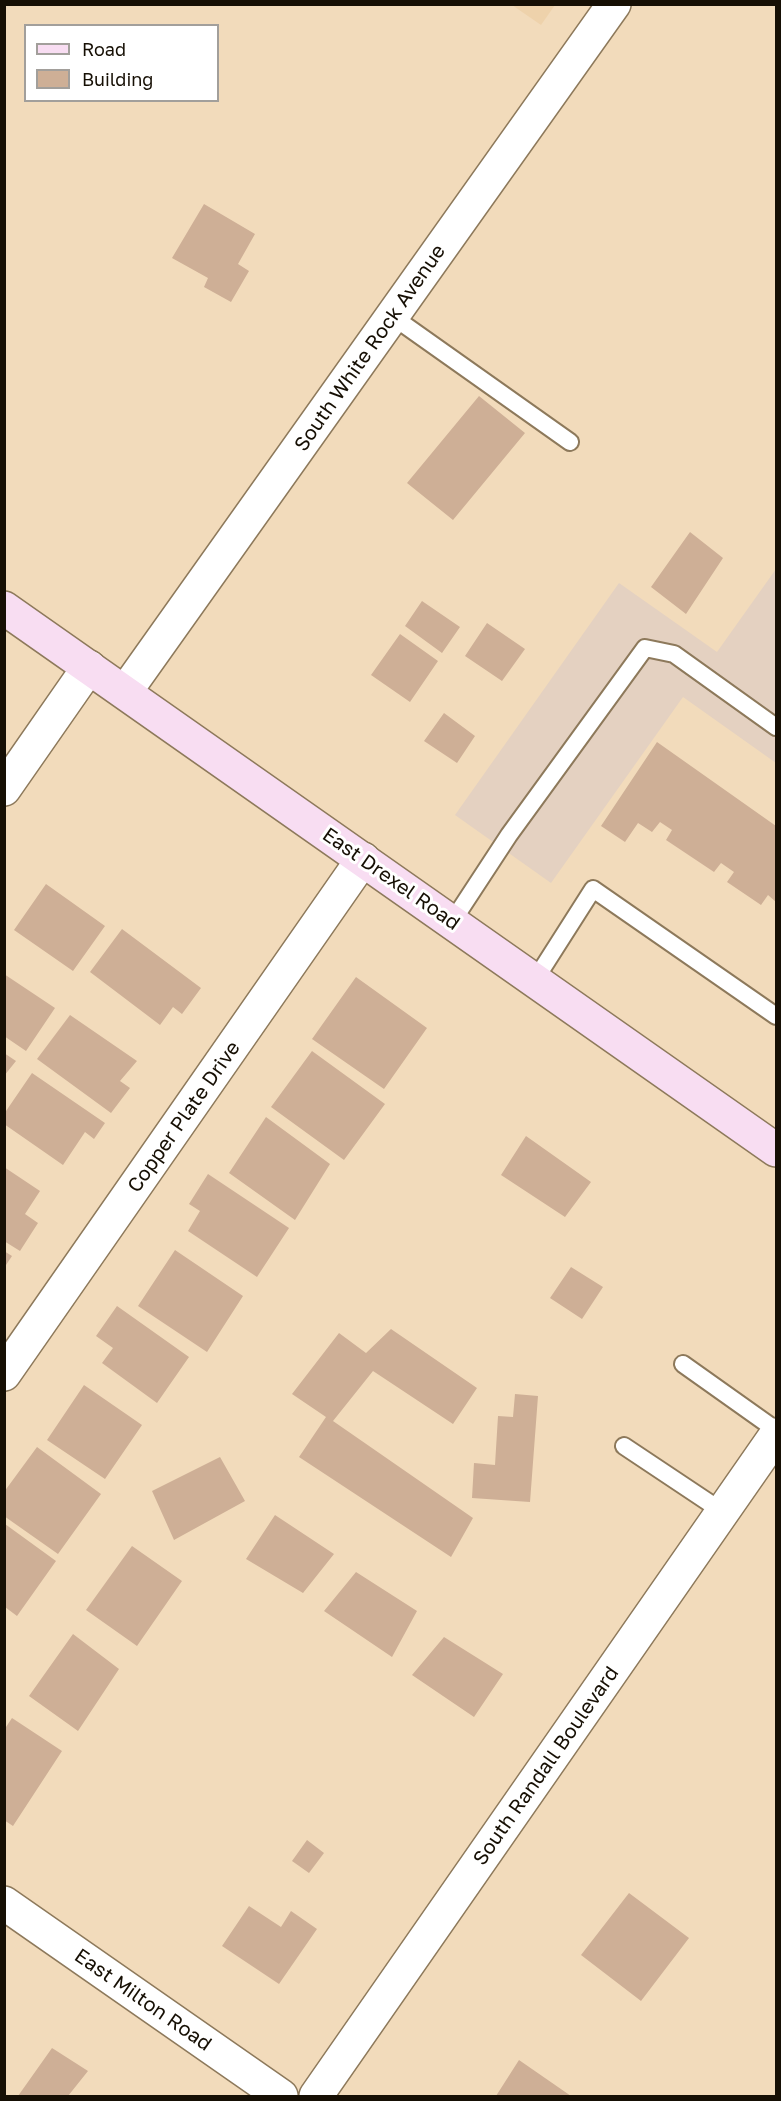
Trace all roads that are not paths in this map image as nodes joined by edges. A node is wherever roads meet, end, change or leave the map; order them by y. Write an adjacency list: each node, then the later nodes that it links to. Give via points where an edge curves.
1 (614, 4): 2 (street, South White Rock Avenue)
2 (392, 316): 3 (lane); 6 (street, South White Rock Avenue)
3 (570, 442)
4 (4, 608): 5 (street, East Drexel Road)
5 (89, 667): 6 (street, East Drexel Road); 8 (street)
6 (125, 692): 9 (street, East Drexel Road)
7 (772, 724): 10 (lane, via 674,654 645,648 509,835)
8 (4, 789)
9 (363, 859): 10 (street, East Drexel Road); 15 (street, Copper Plate Drive)
10 (452, 922): 11 (street, East Drexel Road)
11 (535, 980): 12 (lane, via 593,889); 13 (street, East Drexel Road)
12 (777, 1016)
13 (777, 1150)
14 (683, 1364): 16 (lane)
15 (4, 1374)
16 (777, 1430)
17 (777, 1435): 19 (street, South Randall Boulevard)
18 (624, 1446): 19 (lane)
19 (723, 1512): 22 (street, South Randall Boulevard)
20 (4, 1903): 21 (street, East Milton Road)
21 (281, 2097)
22 (316, 2097)

